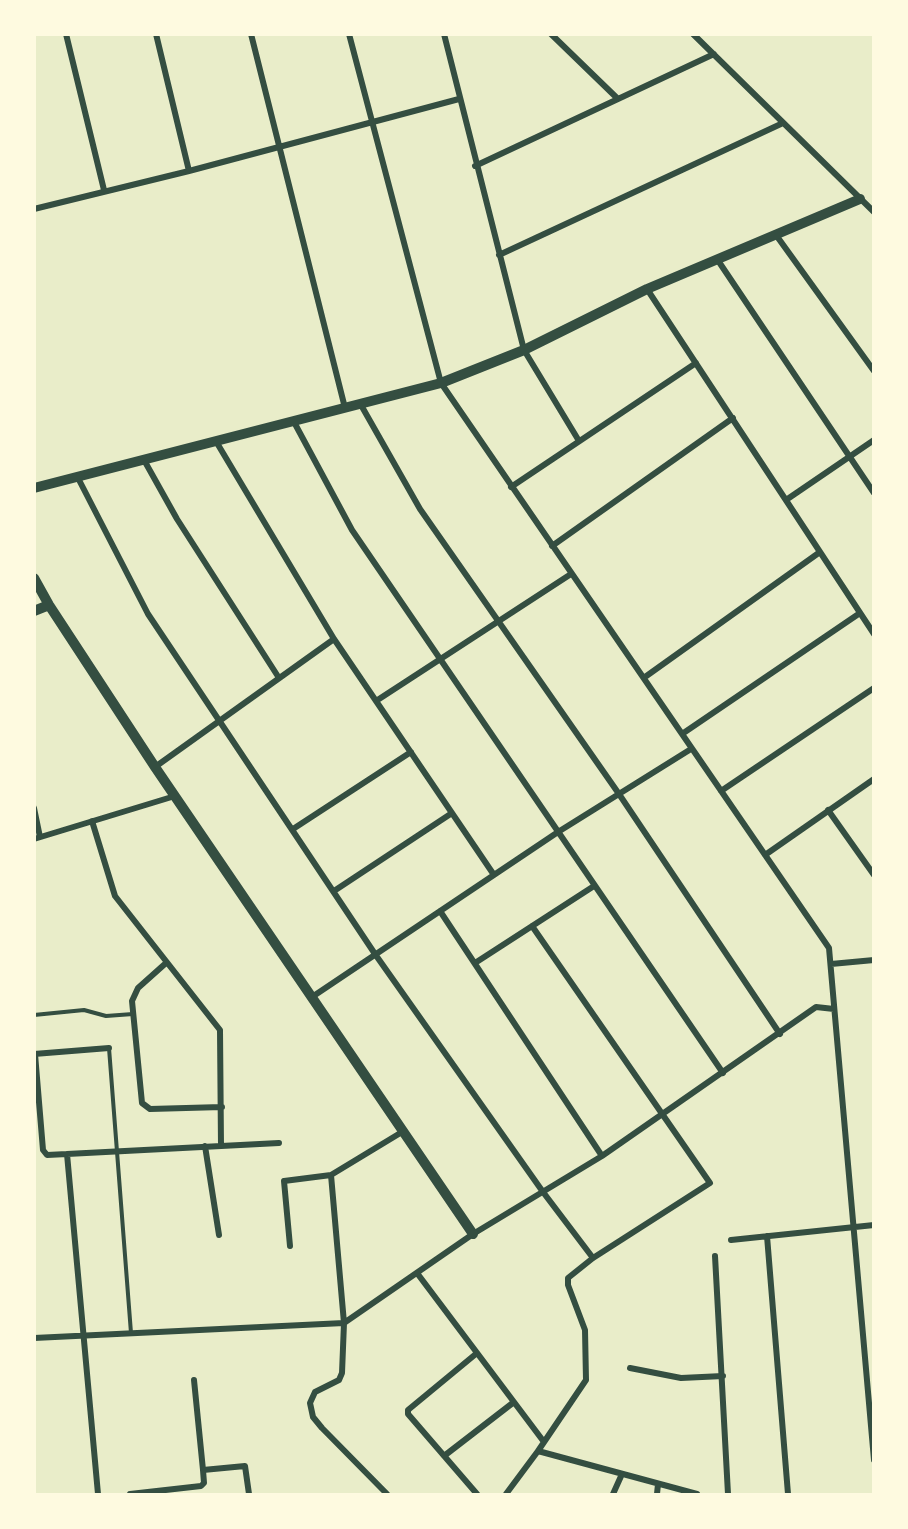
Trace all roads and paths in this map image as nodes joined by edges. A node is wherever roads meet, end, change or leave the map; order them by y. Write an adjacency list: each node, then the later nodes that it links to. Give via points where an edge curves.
1 (66, 34): 16 (street)
2 (156, 34): 15 (street)
3 (251, 34): 13 (street)
4 (349, 34): 11 (street)
5 (444, 34): 9 (street)
6 (551, 34): 10 (street)
7 (693, 34): 8 (street)
8 (714, 54): 10 (street); 12 (street)
9 (459, 99): 11 (street); 14 (street)
10 (618, 99): 14 (street)
11 (371, 121): 13 (street); 27 (street)
12 (783, 123): 17 (street); 21 (street)
13 (280, 146): 15 (street); 29 (street)
14 (476, 166): 21 (street)
15 (189, 171): 16 (street)
16 (104, 190): 18 (street)
17 (860, 199): 19 (street); 20 (street)
18 (34, 209)
19 (873, 212)
20 (776, 235): 22 (street); 26 (street)
21 (499, 255): 24 (street)
22 (717, 260): 23 (street); 35 (street)
23 (647, 289): 24 (street); 25 (street)
24 (524, 350): 27 (street); 33 (street)
25 (696, 363): 30 (street); 33 (street)
26 (873, 371)
27 (441, 383): 28 (street); 38 (street)
28 (361, 405): 29 (street); 49 (street, via 420,509)
29 (345, 408): 31 (street)
30 (733, 418): 41 (street); 42 (street)
31 (294, 422): 34 (street); 52 (street, via 352,530)
32 (873, 440): 35 (street)
33 (579, 441): 38 (street)
34 (217, 442): 36 (street); 51 (street)
35 (849, 457): 40 (street); 41 (street)
36 (144, 460): 37 (street); 54 (street, via 177,519)
37 (77, 476): 39 (street); 57 (street, via 148,614)
38 (511, 487): 42 (street)
39 (34, 488)
40 (873, 494)
41 (786, 500): 43 (street)
42 (552, 546): 44 (street)
43 (820, 552): 48 (street); 53 (street)
44 (571, 574): 49 (street); 53 (street)
45 (34, 578): 46 (street)
46 (48, 604): 47 (street); 61 (street)
47 (34, 611)
48 (860, 613): 50 (street); 58 (street)
49 (496, 621): 52 (street); 64 (street)
50 (873, 634)
51 (334, 639): 54 (street); 56 (street)
52 (440, 658): 56 (street); 71 (street)
53 (645, 677): 58 (street)
54 (279, 678): 57 (street)
55 (873, 688): 63 (street)
56 (376, 701): 60 (street)
57 (221, 720): 61 (street); 70 (street)
58 (682, 734): 59 (street)
59 (691, 749): 63 (street); 64 (street)
60 (411, 752): 68 (street); 70 (street)
61 (155, 767): 65 (street)
62 (873, 779): 67 (street)
63 (721, 791): 73 (street)
64 (618, 794): 71 (street); 89 (street)
65 (175, 796): 69 (street); 85 (street)
66 (34, 808): 72 (street)
67 (828, 810): 73 (street); 75 (street)
68 (452, 813): 74 (street); 77 (street)
69 (92, 821): 72 (street); 82 (street, via 116,896)
70 (293, 829): 77 (street)
71 (558, 832): 74 (street); 76 (street)
72 (37, 838)
73 (765, 855): 84 (street, via 829,948)
74 (494, 874): 78 (street)
75 (873, 875)
76 (594, 886): 79 (street); 92 (street)
77 (334, 891): 80 (street)
78 (440, 911): 80 (street); 83 (street)
79 (532, 926): 83 (street); 94 (street)
80 (375, 954): 85 (street); 103 (street)
81 (873, 960): 84 (street)
82 (166, 963): 87 (street, via 134,994); 93 (street, via 220,1030)
83 (475, 963): 101 (street)
84 (831, 964): 86 (street)
85 (312, 997): 95 (street)
86 (834, 1009): 89 (street, via 816,1007); 105 (street)
87 (134, 1014): 88 (lane, via 106,1016 84,1010); 93 (street, via 145,1108)
88 (34, 1015)
89 (780, 1034): 92 (street)
90 (109, 1048): 91 (street); 99 (lane)
91 (35, 1054): 100 (street, via 43,1150 47,1155)
92 (723, 1073): 94 (street)
93 (222, 1107): 98 (street)
94 (664, 1115): 101 (street); 112 (street, via 710,1183)
95 (402, 1132): 102 (street); 106 (street)
96 (279, 1143): 98 (street)
97 (205, 1146): 98 (street); 99 (street); 107 (street)
98 (221, 1146)
99 (117, 1150): 100 (street); 115 (lane)
100 (67, 1154): 116 (street)
101 (602, 1156): 103 (street)
102 (331, 1175): 110 (street, via 284,1181); 114 (street)
103 (543, 1192): 106 (street); 112 (street)
104 (873, 1225): 105 (street)
105 (854, 1227): 108 (street); 126 (street)
106 (473, 1234): 113 (street)
107 (219, 1235)
108 (767, 1236): 109 (street); 140 (street)
109 (731, 1240)
110 (290, 1246)
111 (715, 1256): 120 (street)
112 (593, 1258): 123 (street, via 568,1278 585,1330 586,1380)
113 (417, 1273): 114 (street); 118 (street)
114 (344, 1323): 115 (street); 133 (street, via 342,1373 339,1380 315,1392 310,1403 313,1417)
115 (131, 1333): 116 (street)
116 (83, 1336): 117 (street); 130 (street)
117 (34, 1338)
118 (477, 1353): 122 (street); 125 (street, via 408,1410 409,1418)
119 (630, 1368): 120 (street, via 681,1378)
120 (723, 1376): 139 (street)
121 (194, 1380): 127 (street)
122 (514, 1402): 123 (street); 125 (street)
123 (544, 1442): 124 (street)
124 (538, 1451): 128 (street); 135 (street)
125 (444, 1456): 134 (street)
126 (873, 1460)
127 (203, 1470): 131 (street, via 201,1486); 132 (street, via 244,1466)
128 (622, 1474): 129 (street); 136 (street)
129 (658, 1484): 137 (street); 138 (street)
130 (98, 1494)
131 (130, 1494)
132 (249, 1494)
133 (387, 1494)
134 (477, 1494)
135 (506, 1494)
136 (613, 1494)
137 (657, 1494)
138 (697, 1494)
139 (728, 1494)
140 (788, 1494)

